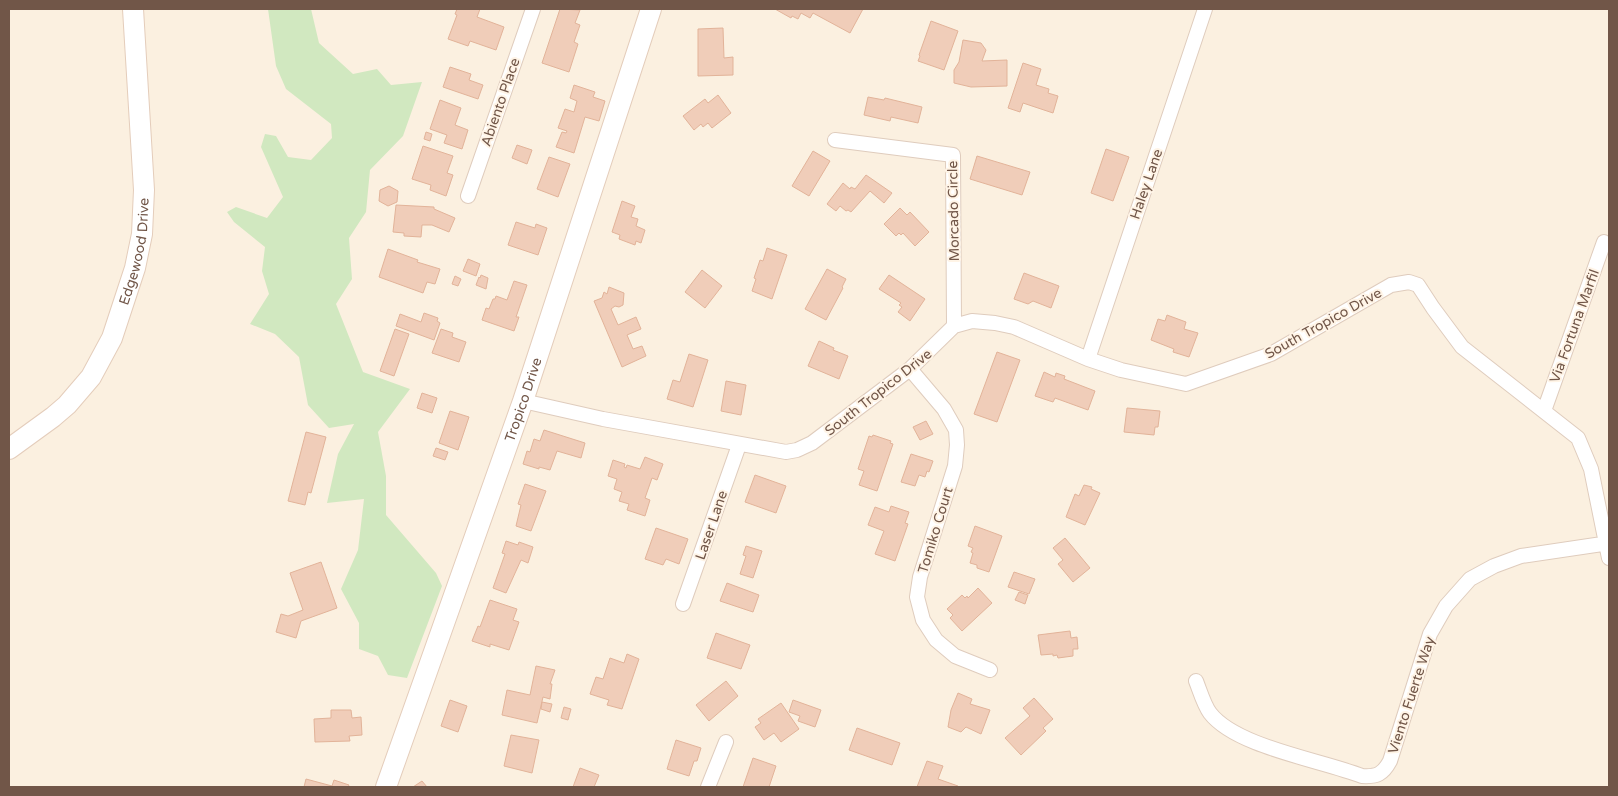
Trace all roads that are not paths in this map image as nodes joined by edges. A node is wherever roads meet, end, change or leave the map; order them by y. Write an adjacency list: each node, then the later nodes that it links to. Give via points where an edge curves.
1 (133, 9): 14 (street, Edgewood Drive, via 144,190 142,234 135,268 112,338 91,377 54,417)
2 (533, 9): 6 (street, Abiento Place)
3 (651, 9): 11 (street, Tropico Drive)
4 (1205, 9): 9 (street, Haley Lane)
5 (835, 140): 8 (street, Morcado Circle, via 953,155)
6 (468, 196)
7 (1604, 242): 12 (street, Via Fortuna Marfil)
8 (954, 326): 9 (street, South Tropico Drive, via 972,321 995,322); 10 (street, South Tropico Drive)
9 (1088, 359): 12 (street, South Tropico Drive, via 1121,370 1186,384 1271,354 1391,285 1408,282 1418,285 1462,347)
10 (910, 369): 13 (street, South Tropico Drive, via 812,443 797,450 786,452); 18 (street, Tomiko Court, via 944,409 956,430 958,445 955,466 920,577 917,597 923,620 936,640 955,656)
11 (523, 401): 13 (street, South Tropico Drive); 21 (street, Tropico Drive)
12 (1544, 411): 15 (street, South Tropico Drive, via 1578,438 1592,469)
13 (739, 445): 17 (street, Laser Lane)
14 (9, 449)
15 (1608, 543): 16 (street, South Tropico Drive); 19 (street, Viento Fuerte Way, via 1521,556 1470,579 1456,593 1430,634 1390,761 1385,770 1372,777 1260,744 1232,731 1210,713)
16 (1609, 558)
17 (684, 604)
18 (990, 670)
19 (1196, 681)
20 (726, 742): 22 (street)
21 (386, 787)
22 (708, 787)

